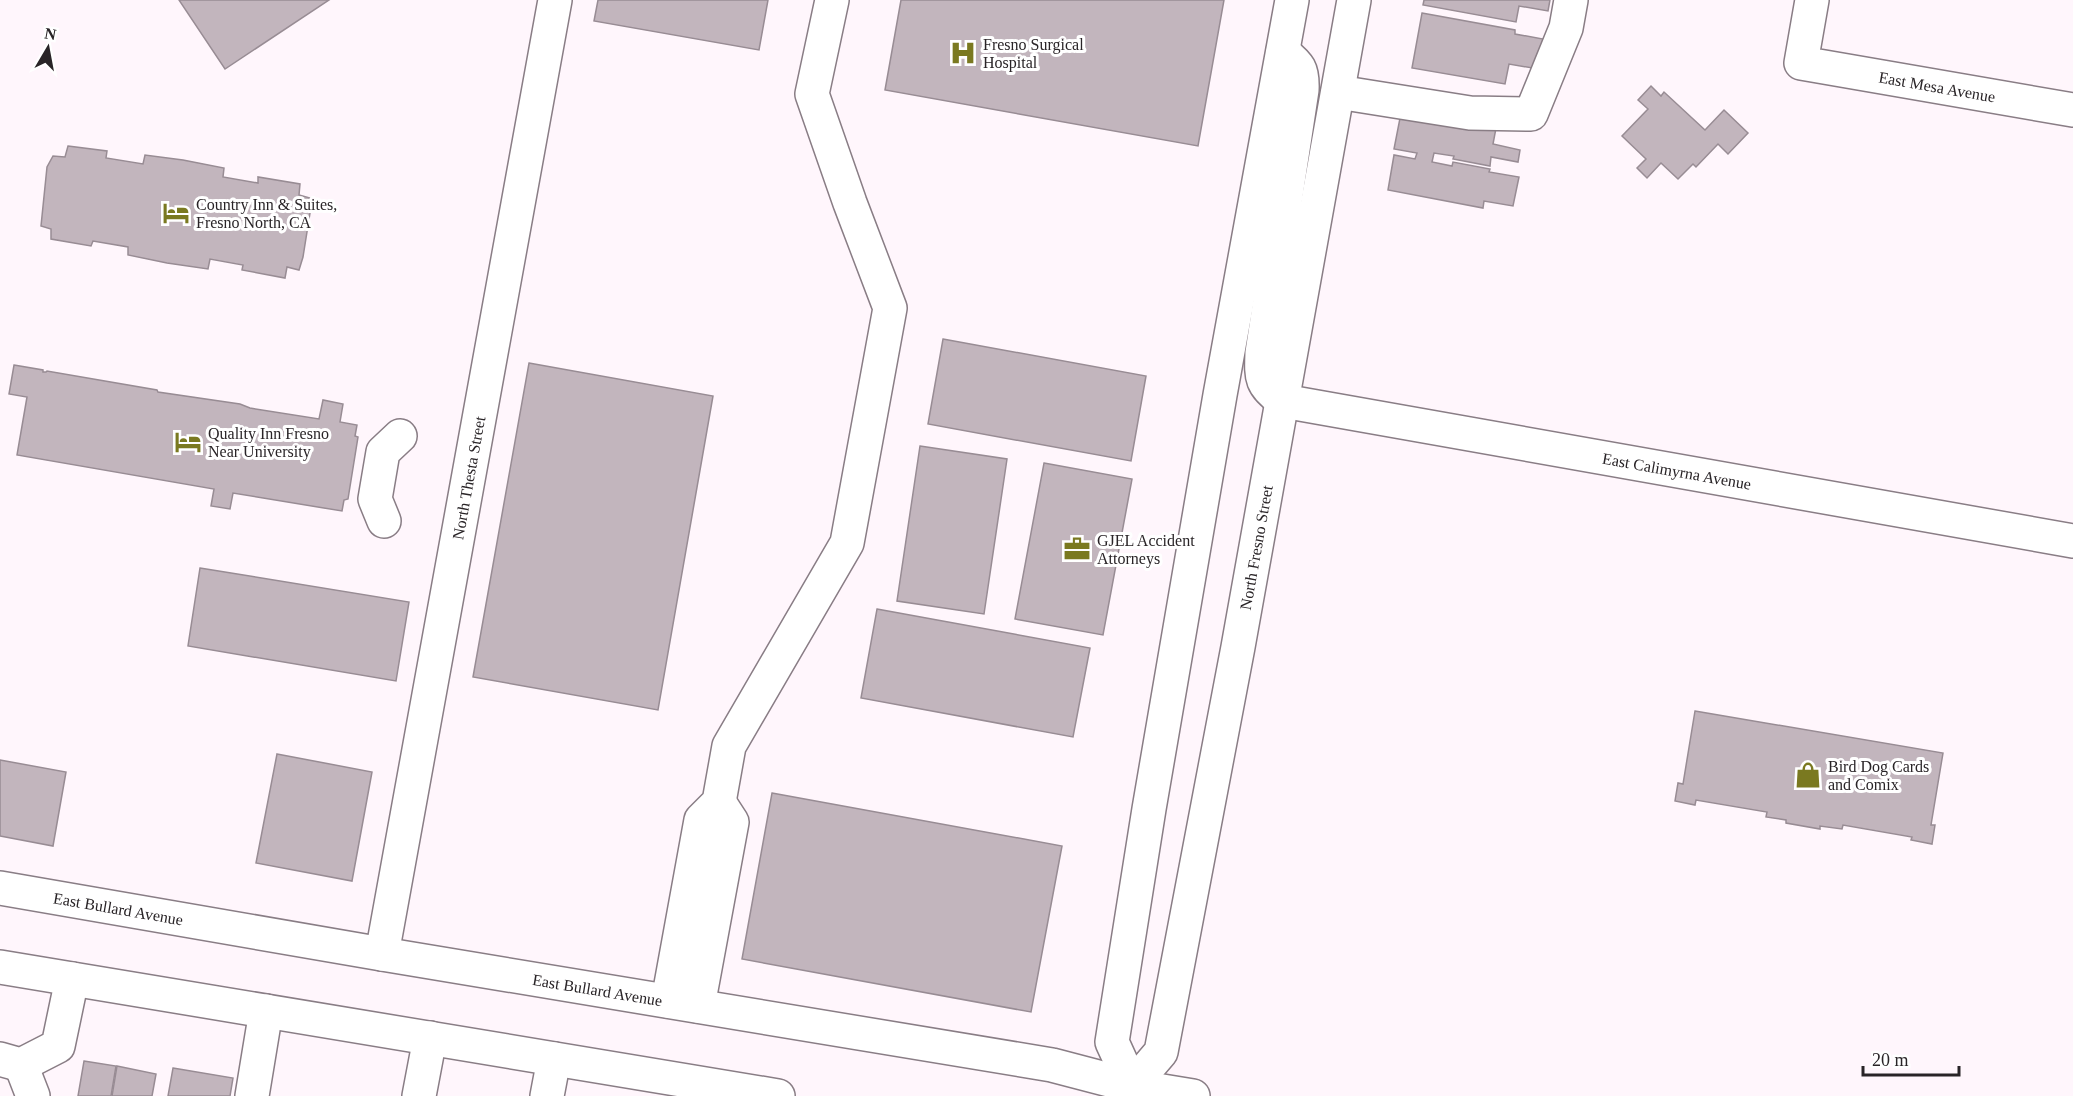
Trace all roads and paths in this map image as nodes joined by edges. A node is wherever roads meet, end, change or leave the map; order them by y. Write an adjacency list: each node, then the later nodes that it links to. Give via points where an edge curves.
1 (555, 0): 15 (main road, North Thesta Street)
2 (832, 0): 18 (main road, via 812,94 890,309 847,543 729,746 719,802 732,822)
3 (1292, 0): 7 (main road)
4 (1354, 0): 8 (main road, North Fresno Street)
5 (1571, 0): 8 (main road, via 1566,28 1532,114 1470,113)
6 (1812, 0): 9 (main road, East Mesa Avenue, via 1800,63)
7 (1283, 52): 10 (main road, via 1298,64 1302,90 1261,377); 23 (main road, via 1204,490 1112,1042)
8 (1338, 92): 10 (main road, North Fresno Street)
9 (2073, 110)
10 (1283, 402): 13 (main road, East Calimyrna Avenue); 23 (main road, North Fresno Street, via 1161,1052)
11 (400, 436): 12 (main road, via 383,452 375,499)
12 (384, 521)
13 (2073, 541)
14 (0, 888): 15 (main road, East Bullard Avenue)
15 (382, 954): 18 (main road, East Bullard Avenue)
16 (0, 967): 17 (main road)
17 (72, 979): 19 (main road); 22 (main road, via 58,1046)
18 (683, 1004): 23 (main road, East Bullard Avenue, via 1052,1065)
19 (266, 1011): 20 (main road); 25 (main road)
20 (430, 1038): 21 (main road); 26 (main road)
21 (554, 1059): 27 (main road); 28 (main road)
22 (11, 1062): 24 (main road)
23 (1131, 1091): 29 (main road, East Bullard Avenue)
24 (33, 1096)
25 (252, 1096)
26 (419, 1096)
27 (547, 1096)
28 (778, 1096)
29 (1193, 1096)

